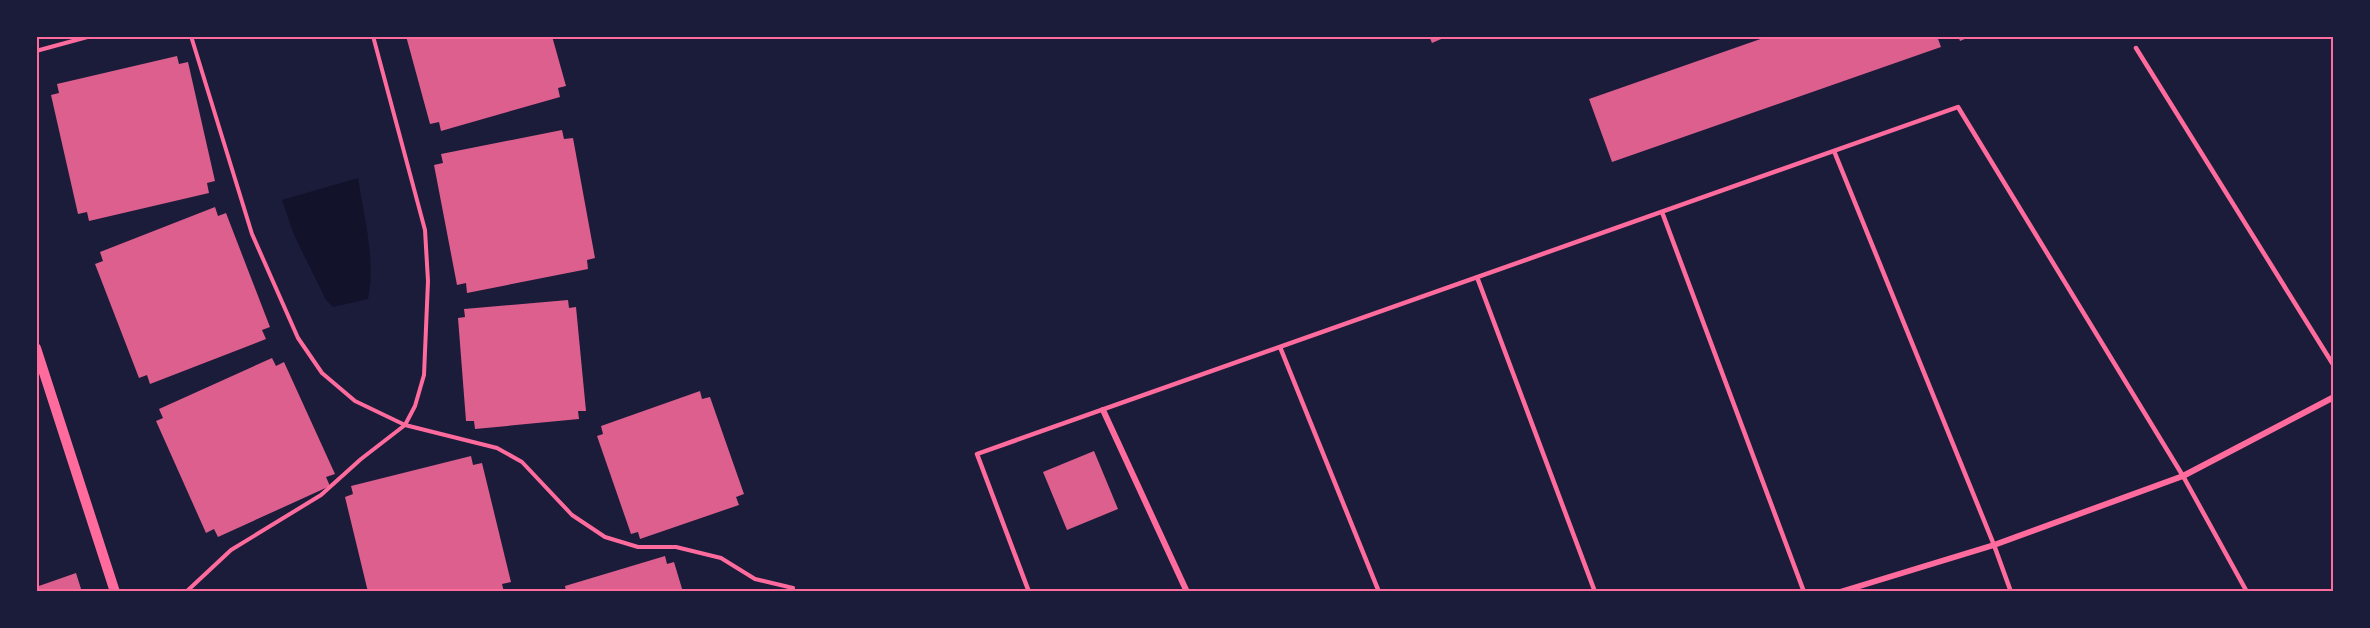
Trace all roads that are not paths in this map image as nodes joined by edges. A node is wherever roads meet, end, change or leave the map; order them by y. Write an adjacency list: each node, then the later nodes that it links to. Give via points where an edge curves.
1 (2136, 48): 7 (lane)
2 (1834, 151): 3 (lane); 10 (lane, via 1958,107); 11 (lane)
3 (1662, 212): 4 (lane); 17 (lane)
4 (1476, 277): 5 (lane); 16 (lane)
5 (1280, 347): 9 (lane); 15 (lane)
6 (36, 348): 12 (street)
7 (2334, 366)
8 (2334, 397): 10 (street)
9 (1103, 410): 13 (lane, via 977,454); 14 (street)
10 (2183, 476): 11 (street); 20 (lane)
11 (1994, 544): 18 (street); 19 (lane)
12 (115, 592)
13 (1029, 592)
14 (1187, 592)
15 (1379, 592)
16 (1595, 592)
17 (1804, 592)
18 (1840, 592)
19 (2012, 592)
20 (2247, 592)

